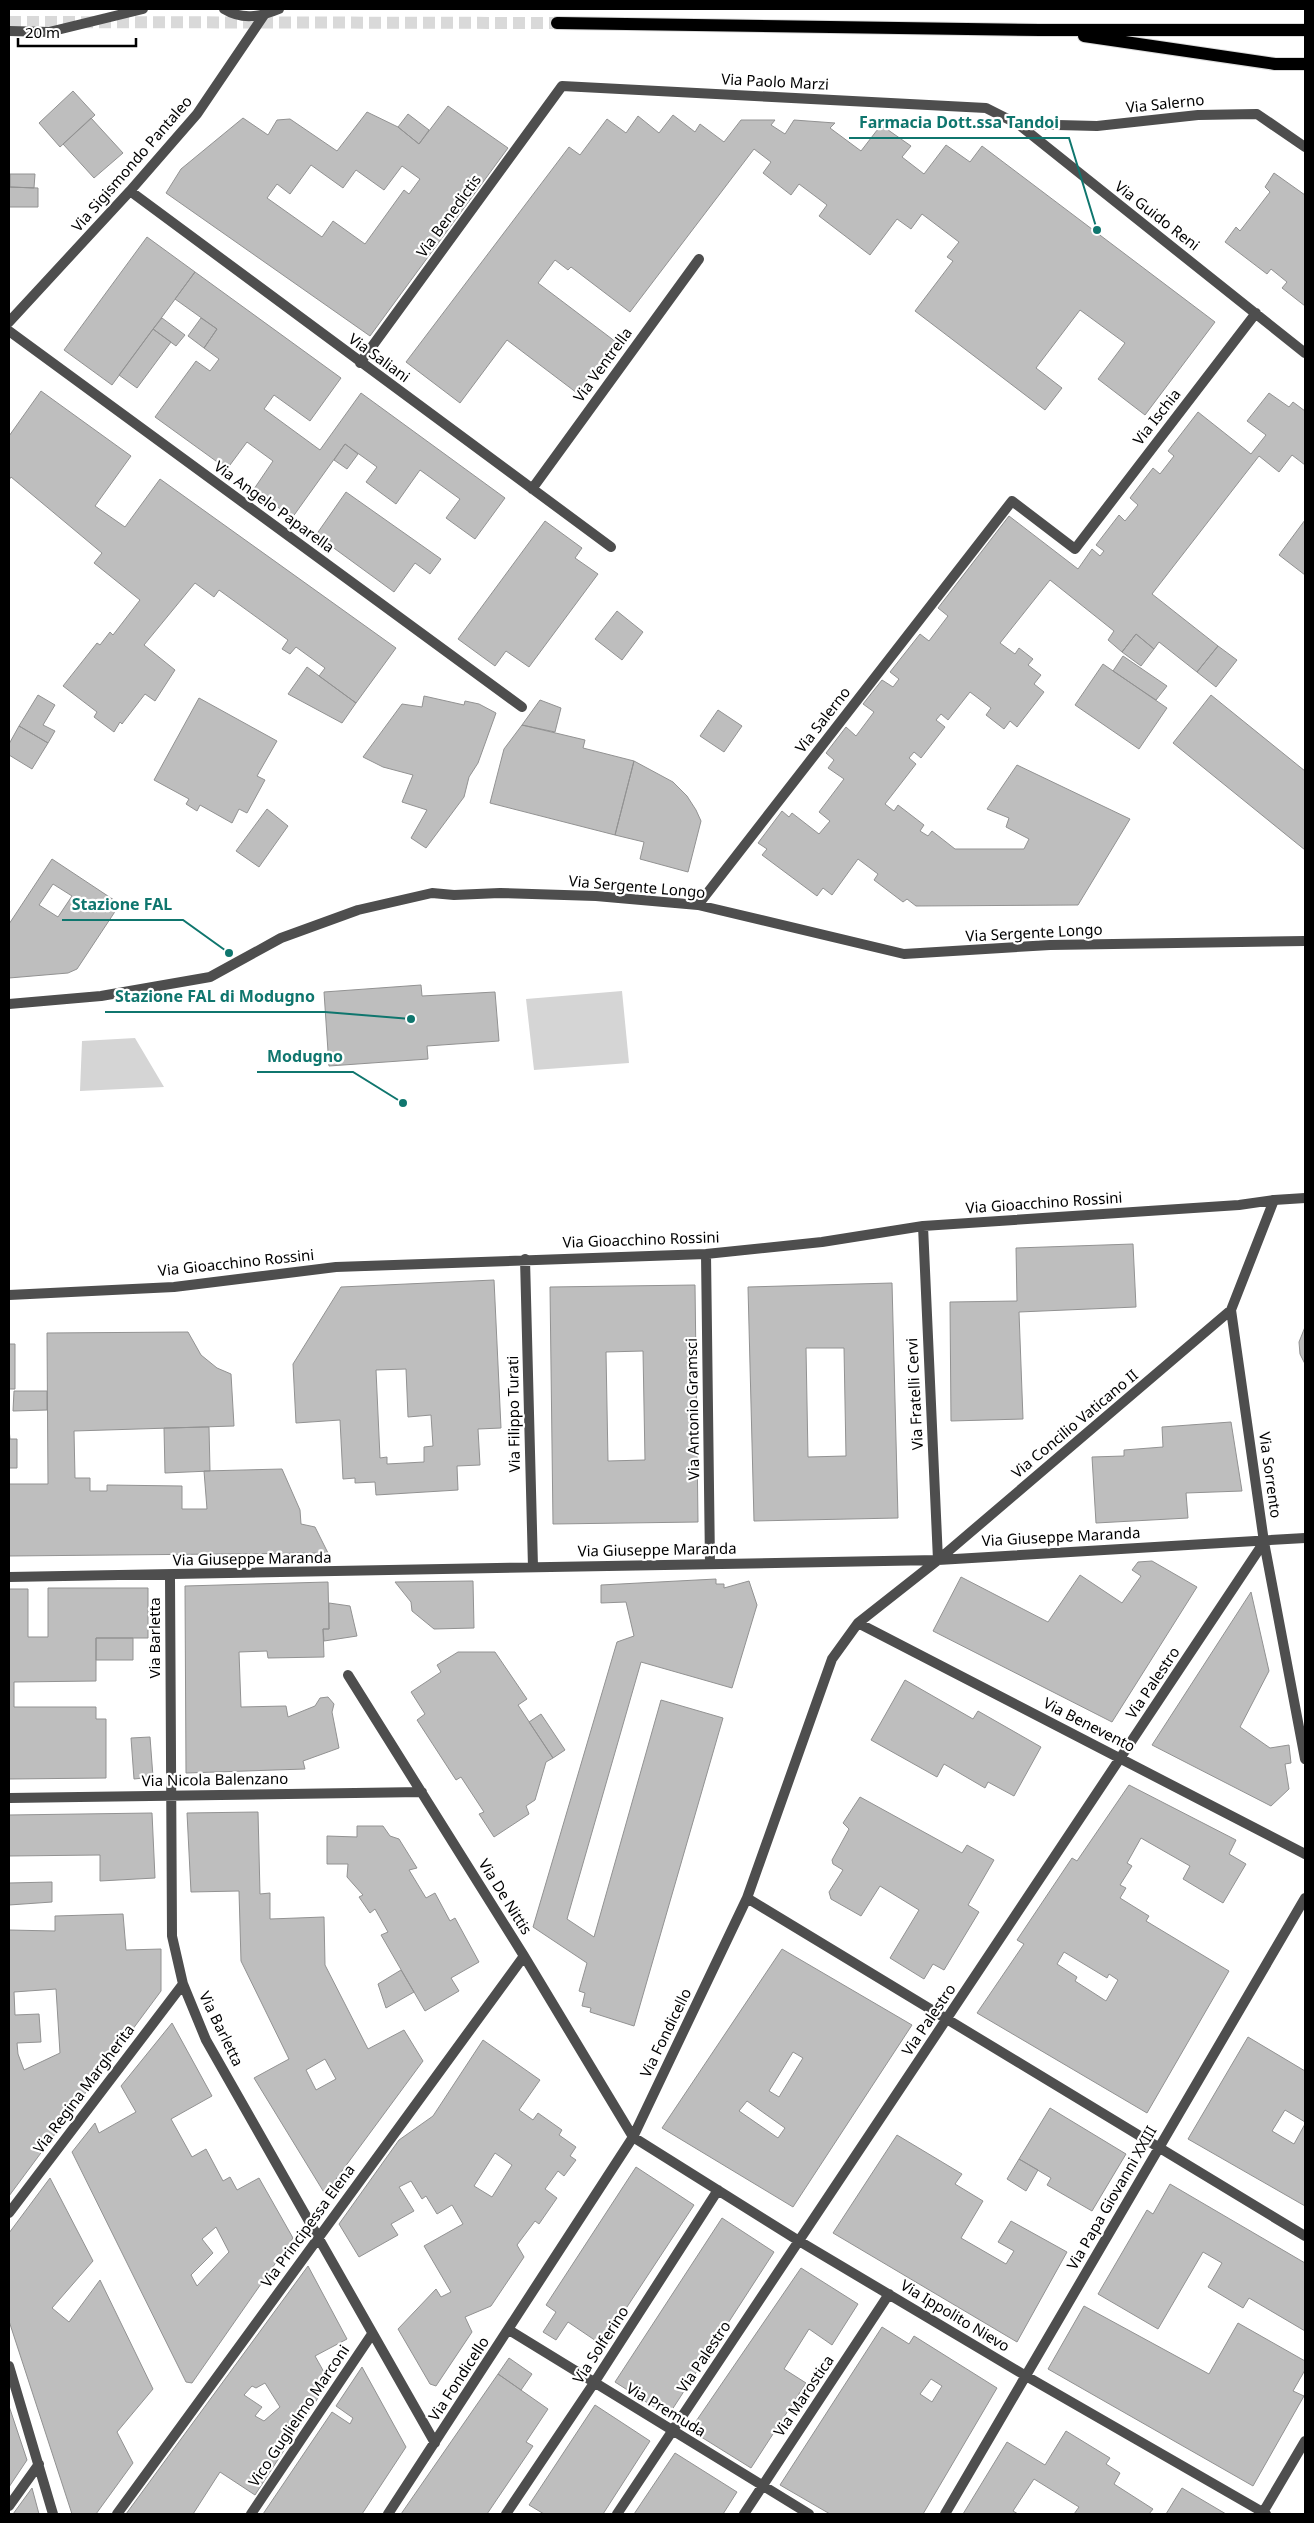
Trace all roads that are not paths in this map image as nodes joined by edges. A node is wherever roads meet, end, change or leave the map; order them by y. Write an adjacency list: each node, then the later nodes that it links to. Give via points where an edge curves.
1 (143, 9): 8 (street, via 49,32)
2 (224, 9): 4 (street, via 248,17)
3 (278, 9): 4 (street)
4 (264, 15): 14 (street, Via Sigismondo Pantaleo, via 197,114)
5 (557, 22): 6 (main road)
6 (1040, 30): 7 (main road); 9 (main road, via 1275,64)
7 (1305, 30)
8 (9, 31)
9 (1305, 64)
10 (562, 86): 11 (street, Via Paolo Marzi); 20 (street, Via Benedictis)
11 (986, 108): 12 (street, Via Guido Reni)
12 (1018, 124): 13 (street, Via Salerno, via 1097,126 1198,114 1257,114); 16 (street, Via Guido Reni)
13 (1305, 147)
14 (130, 191): 17 (street, Via Sigismondo Pantaleo); 20 (street, Via Saliani)
15 (699, 259): 21 (street, Via Ventrella)
16 (1256, 313): 19 (street, Via Guido Reni); 22 (street, Via Ischia)
17 (9, 322)
18 (9, 331): 24 (street, Via Angelo Paparella)
19 (1305, 353)
20 (360, 363): 21 (street, Via Saliani)
21 (532, 489): 23 (street, Via Saliani)
22 (1083, 538): 25 (street, Via Salerno, via 1075,549 1012,501)
23 (612, 547)
24 (522, 707)
25 (698, 905): 26 (street, Via Sergente Longo, via 904,954 1050,945); 27 (street, Via Sergente Longo, via 596,896 432,893 358,910 281,938 210,976 101,996)
26 (1305, 941)
27 (9, 1004)
28 (1305, 1198): 29 (street, Via Gioacchino Rossini)
29 (1274, 1200): 30 (street, Via Gioacchino Rossini); 34 (street, Via Sorrento)
30 (923, 1226): 31 (street, Via Gioacchino Rossini, via 822,1242); 37 (street, Via Fratelli Cervi)
31 (706, 1254): 32 (street, Via Gioacchino Rossini); 38 (street, Via Antonio Gramsci)
32 (525, 1259): 33 (street, Via Gioacchino Rossini, via 336,1267 174,1287); 39 (street, Via Filippo Turati)
33 (9, 1296)
34 (1231, 1310): 36 (street, Via Sorrento); 37 (street, Via Concilio Vaticano II)
35 (1305, 1538): 36 (street, Via Giuseppe Maranda)
36 (1264, 1542): 37 (street, Via Giuseppe Maranda); 44 (street, Via Palestro); 45 (street, Via Sorrento)
37 (938, 1560): 38 (street, Via Giuseppe Maranda); 42 (street, Via Fondicello)
38 (710, 1564): 39 (street, Via Giuseppe Maranda)
39 (533, 1567): 40 (street, Via Giuseppe Maranda)
40 (170, 1576): 41 (street, Via Giuseppe Maranda); 47 (street, Via Barletta)
41 (9, 1578)
42 (858, 1623): 44 (street, Via Benevento); 50 (street, Via Fondicello, via 832,1659)
43 (348, 1675): 46 (street, Via De Nittis)
44 (1121, 1758): 49 (street, Via Benevento); 54 (street, Via Palestro)
45 (1305, 1759)
46 (422, 1792): 47 (street, Via Nicola Balenzano); 52 (street, Via De Nittis)
47 (171, 1796): 48 (street, Via Nicola Balenzano); 53 (street, Via Barletta, via 172,1936)
48 (9, 1798)
49 (1305, 1854)
50 (747, 1898): 54 (street); 55 (street, Via Fondicello)
51 (1305, 1898): 56 (street, Via Papa Giovanni XXIII)
52 (524, 1956): 55 (street, Via De Nittis); 60 (street, Via Principessa Elena)
53 (183, 1984): 58 (street, Via Regina Margherita); 60 (street, Via Barletta, via 206,2040)
54 (947, 2020): 56 (street); 61 (street, Via Palestro)
55 (633, 2137): 57 (street, Via Ippolito Nievo); 63 (street, Via Fondicello)
56 (1158, 2148): 59 (street); 66 (street, Via Papa Giovanni XXIII)
57 (718, 2190): 61 (street, Via Ippolito Nievo); 67 (street, Via Solferino)
58 (9, 2212)
59 (1305, 2236)
60 (318, 2237): 64 (street, Via Barletta); 75 (street, Via Principessa Elena)
61 (799, 2241): 62 (street, Via Ippolito Nievo); 68 (street, Via Palestro)
62 (889, 2294): 66 (street, Via Ippolito Nievo); 72 (street, Via Marostica)
63 (509, 2330): 67 (street, Via Premuda); 70 (street, Via Fondicello)
64 (372, 2334): 70 (street, Via Barletta); 76 (street, Vico Guglielmo Marconi)
65 (9, 2366): 71 (street)
66 (1026, 2376): 82 (street, Via Papa Giovanni XXIII); 83 (street, Via Ippolito Nievo)
67 (594, 2383): 68 (street, Via Premuda); 78 (street, Via Solferino)
68 (673, 2431): 72 (street, Via Premuda); 79 (street, Via Palestro)
69 (1305, 2441): 83 (street)
70 (435, 2443): 77 (street, Via Fondicello)
71 (39, 2464): 73 (street); 74 (street)
72 (762, 2486): 80 (street, Via Marostica); 81 (street, Via Premuda)
73 (9, 2506)
74 (53, 2514)
75 (117, 2514)
76 (250, 2514)
77 (388, 2514)
78 (506, 2514)
79 (617, 2514)
80 (744, 2514)
81 (809, 2514)
82 (945, 2514)
83 (1264, 2514)

